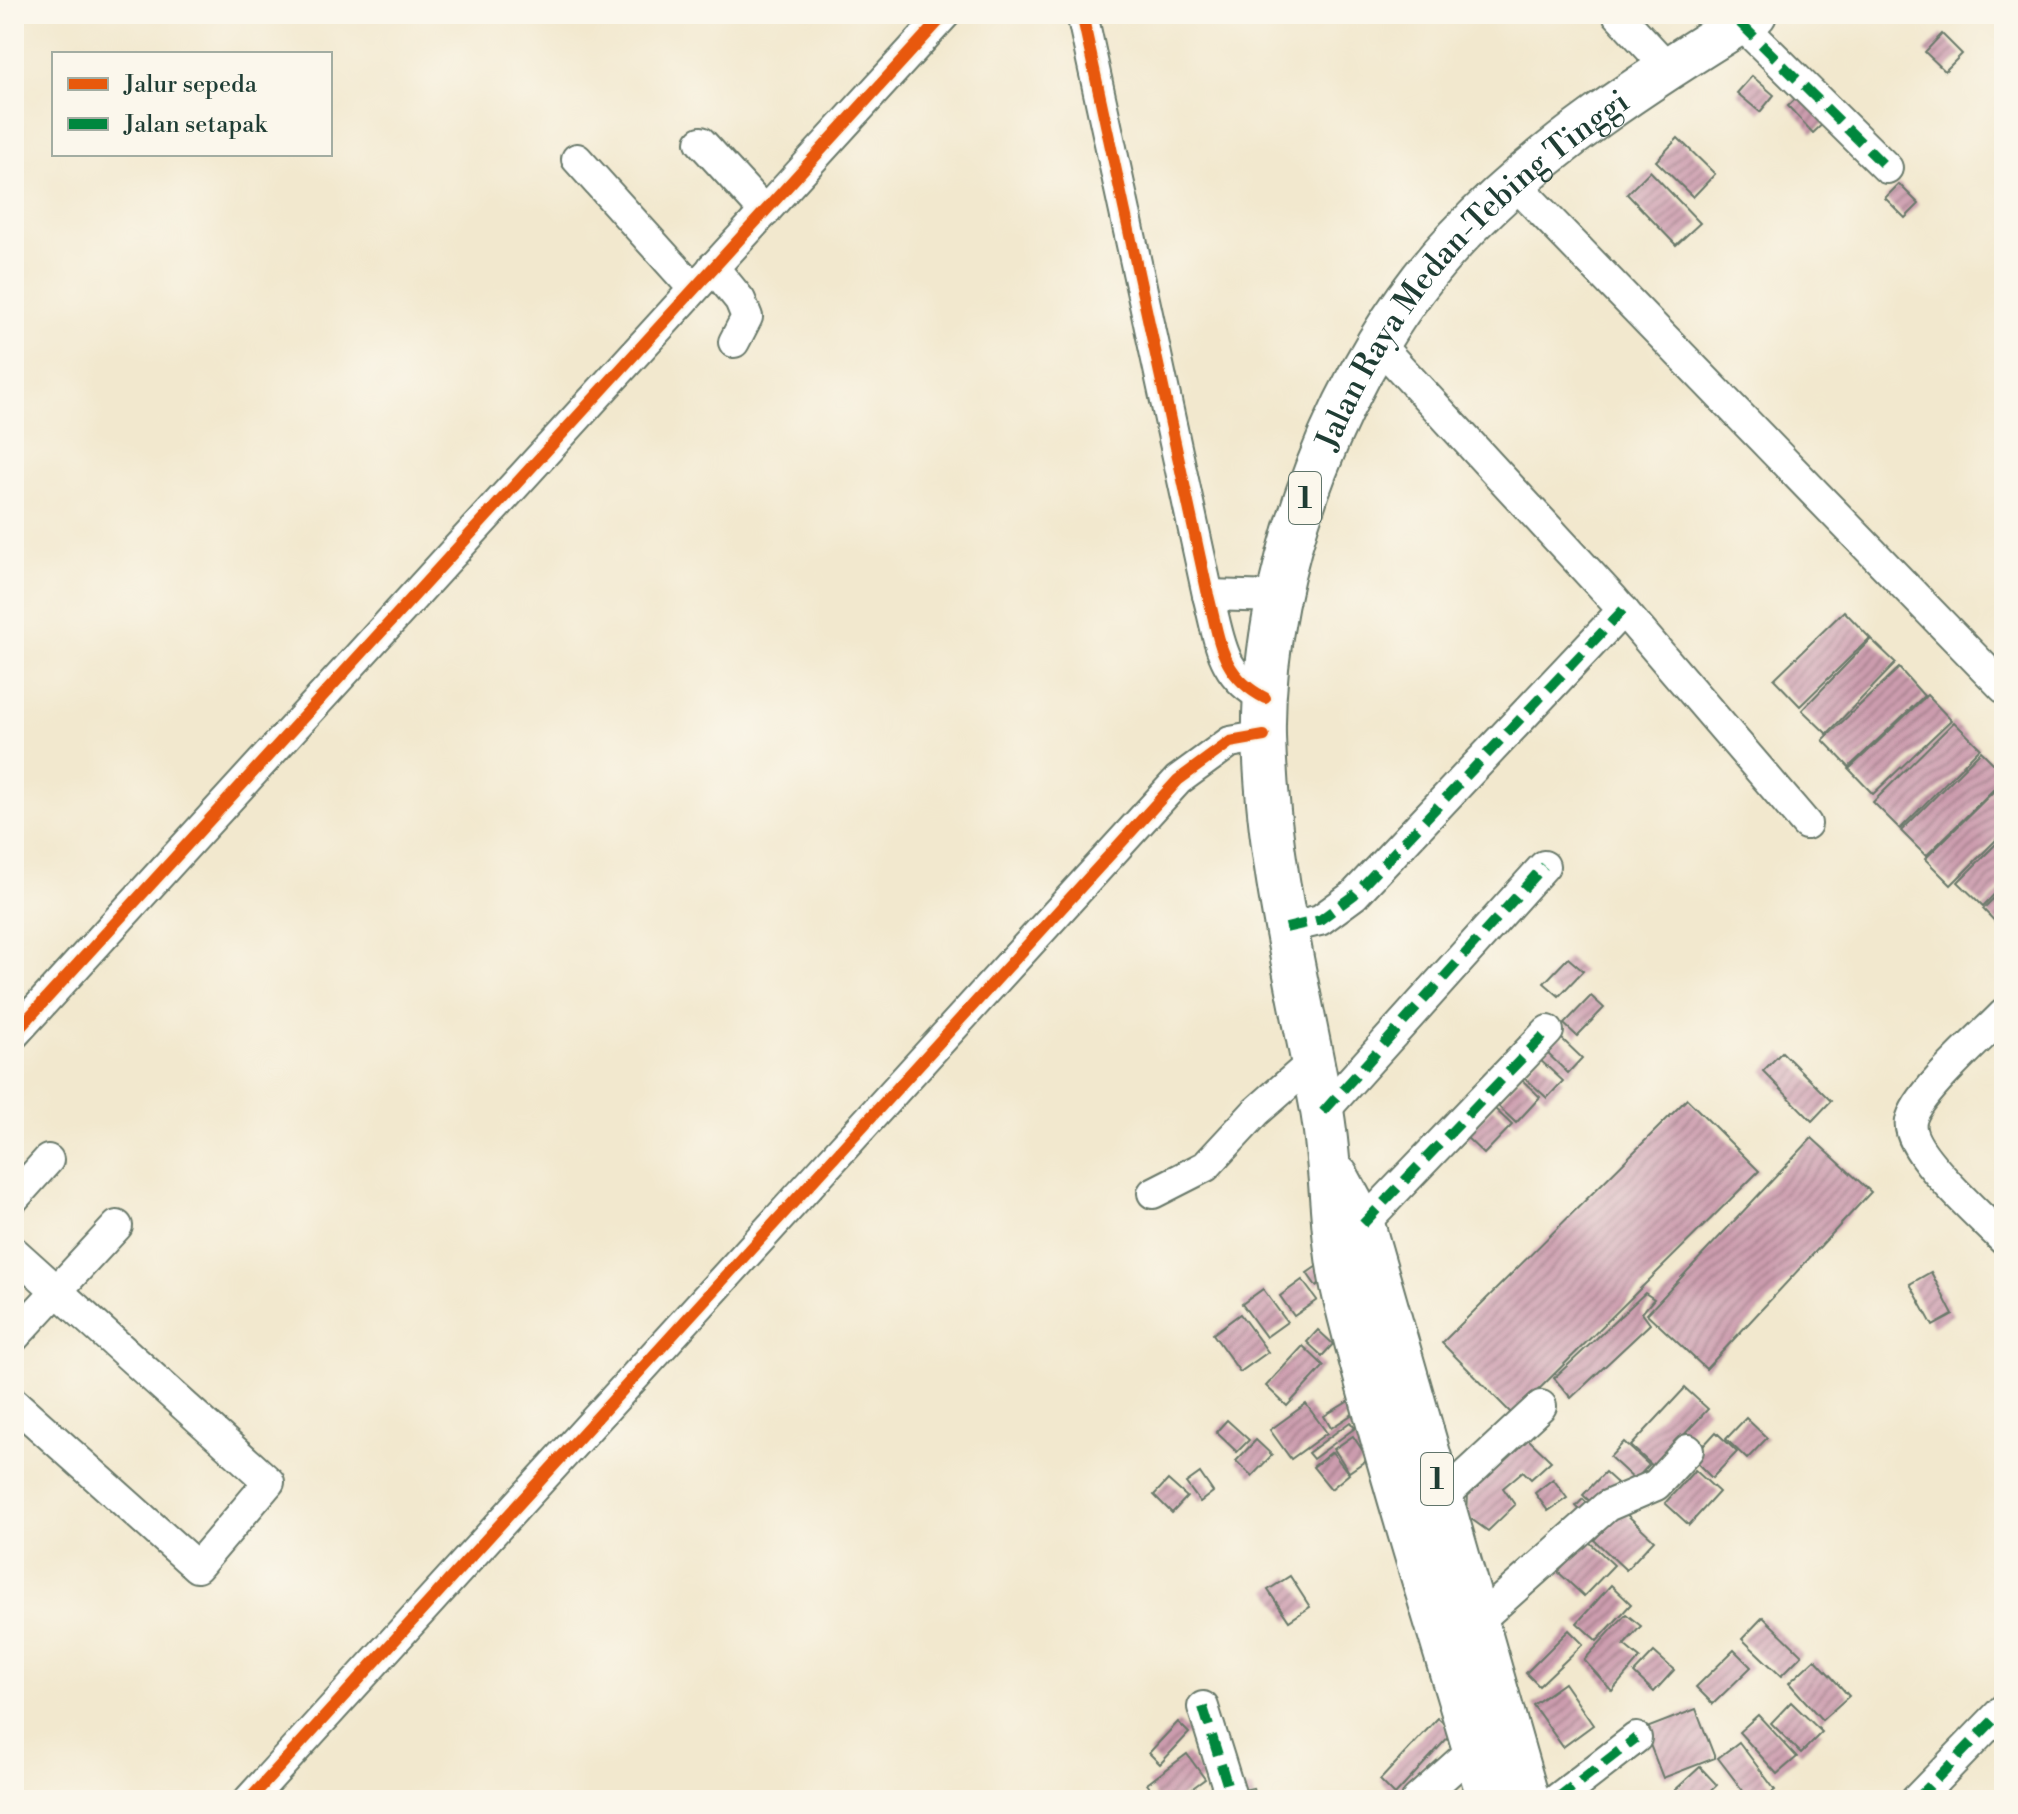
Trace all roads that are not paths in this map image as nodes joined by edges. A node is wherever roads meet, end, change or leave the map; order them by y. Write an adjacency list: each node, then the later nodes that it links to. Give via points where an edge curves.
1 (945, 14): 10 (street)
2 (1082, 14): 14 (street)
3 (1618, 14): 5 (street)
4 (1747, 19): 5 (highway, Jalan Raya Medan-Tebing Tinggi / 1); 8 (street)
5 (1667, 67): 9 (highway, Jalan Raya Medan-Tebing Tinggi / 1)
6 (701, 142): 10 (street)
7 (577, 159): 11 (street)
8 (1887, 168)
9 (1515, 184): 13 (highway, Jalan Raya Medan-Tebing Tinggi / 1, via 1452,242); 17 (street)
10 (765, 212): 11 (street)
11 (703, 277): 12 (street, via 740,300 747,317); 24 (street)
12 (734, 342)
13 (1379, 345): 15 (highway, Jalan Raya Medan-Tebing Tinggi / 1, via 1307,492); 16 (street)
14 (1208, 595): 15 (street); 18 (street, via 1228,666)
15 (1279, 597): 18 (highway, Jalan Raya Medan-Tebing Tinggi / 1)
16 (1623, 610): 19 (street); 21 (street, via 1354,895 1320,920)
17 (2004, 688)
18 (1265, 717): 21 (highway, Jalan Raya Medan-Tebing Tinggi / 1, via 1276,874); 46 (street, via 1178,780)
19 (1806, 824)
20 (1544, 866): 26 (street)
21 (1286, 928): 25 (highway, Jalan Raya Medan-Tebing Tinggi / 1)
22 (2004, 1014): 33 (street, via 1919,1102 1911,1122 1913,1140 1930,1163)
23 (1548, 1031): 31 (street)
24 (14, 1034)
25 (1313, 1062): 26 (highway, Jalan Raya Medan-Tebing Tinggi / 1); 29 (street, via 1206,1166)
26 (1323, 1112): 28 (highway, Jalan Raya Medan-Tebing Tinggi / 1)
27 (48, 1160): 30 (street)
28 (1331, 1165): 31 (highway, Jalan Raya Medan-Tebing Tinggi / 1); 45 (highway, Jalan Raya Medan-Tebing Tinggi / 1, via 1344,1295)
29 (1153, 1193)
30 (14, 1198)
31 (1363, 1224): 40 (highway, Jalan Raya Medan-Tebing Tinggi / 1)
32 (117, 1226): 35 (street)
33 (2004, 1240)
34 (14, 1252): 35 (street)
35 (57, 1291): 36 (street); 37 (street, via 269,1482 197,1567)
36 (14, 1337)
37 (14, 1403)
38 (1541, 1406): 40 (street)
39 (1688, 1450): 41 (street, via 1656,1485 1607,1506)
40 (1442, 1498): 41 (highway, Jalan Raya Medan-Tebing Tinggi / 1)
41 (1479, 1620): 50 (highway, Jalan Raya Medan-Tebing Tinggi / 1)
42 (1203, 1707): 47 (street)
43 (2004, 1709): 52 (street)
44 (1636, 1738): 51 (street)
45 (1474, 1749): 48 (street); 49 (highway, Jalan Raya Medan-Tebing Tinggi / 1)
46 (249, 1800)
47 (1232, 1800)
48 (1417, 1800)
49 (1489, 1800)
50 (1528, 1800)
51 (1556, 1800)
52 (1916, 1800)

